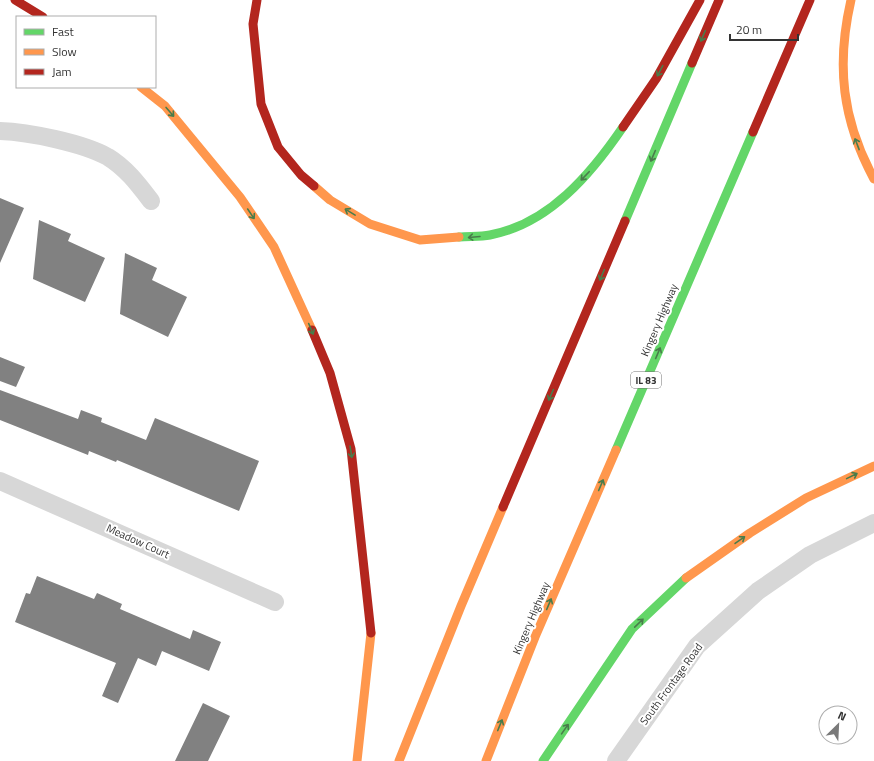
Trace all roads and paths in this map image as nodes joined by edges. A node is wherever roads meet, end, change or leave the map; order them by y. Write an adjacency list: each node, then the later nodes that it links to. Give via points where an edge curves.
1 (15, 0): 7 (main road)
2 (257, 0): 3 (main road, one-way to 2, via 656,78 629,119 599,162 563,199 519,226 490,236 420,240 370,224 330,200 301,175 278,147 261,104 253,24)
3 (700, 0)
4 (719, 0): 17 (main road, one-way to 17, via 461,606)
5 (810, 0): 18 (main road, Kingery Highway / IL 83, one-way to 5, via 535,636)
6 (851, 0): 10 (main road, one-way to 6, via 848,121 843,85 844,23)
7 (41, 16)
8 (142, 88): 16 (main road, one-way to 16, via 165,106 205,153 240,197 274,247 330,374 351,448 371,631)
9 (0, 131): 11 (street, via 74,145 107,157 130,174)
10 (874, 179)
11 (151, 201)
12 (874, 466): 19 (main road, one-way to 12, via 632,629 684,579 806,498)
13 (0, 481): 15 (street, Meadow Court)
14 (874, 523): 20 (street, South Frontage Road, via 810,555 758,591 697,646)
15 (276, 602)
16 (357, 761)
17 (399, 761)
18 (486, 761)
19 (543, 761)
20 (616, 761)

